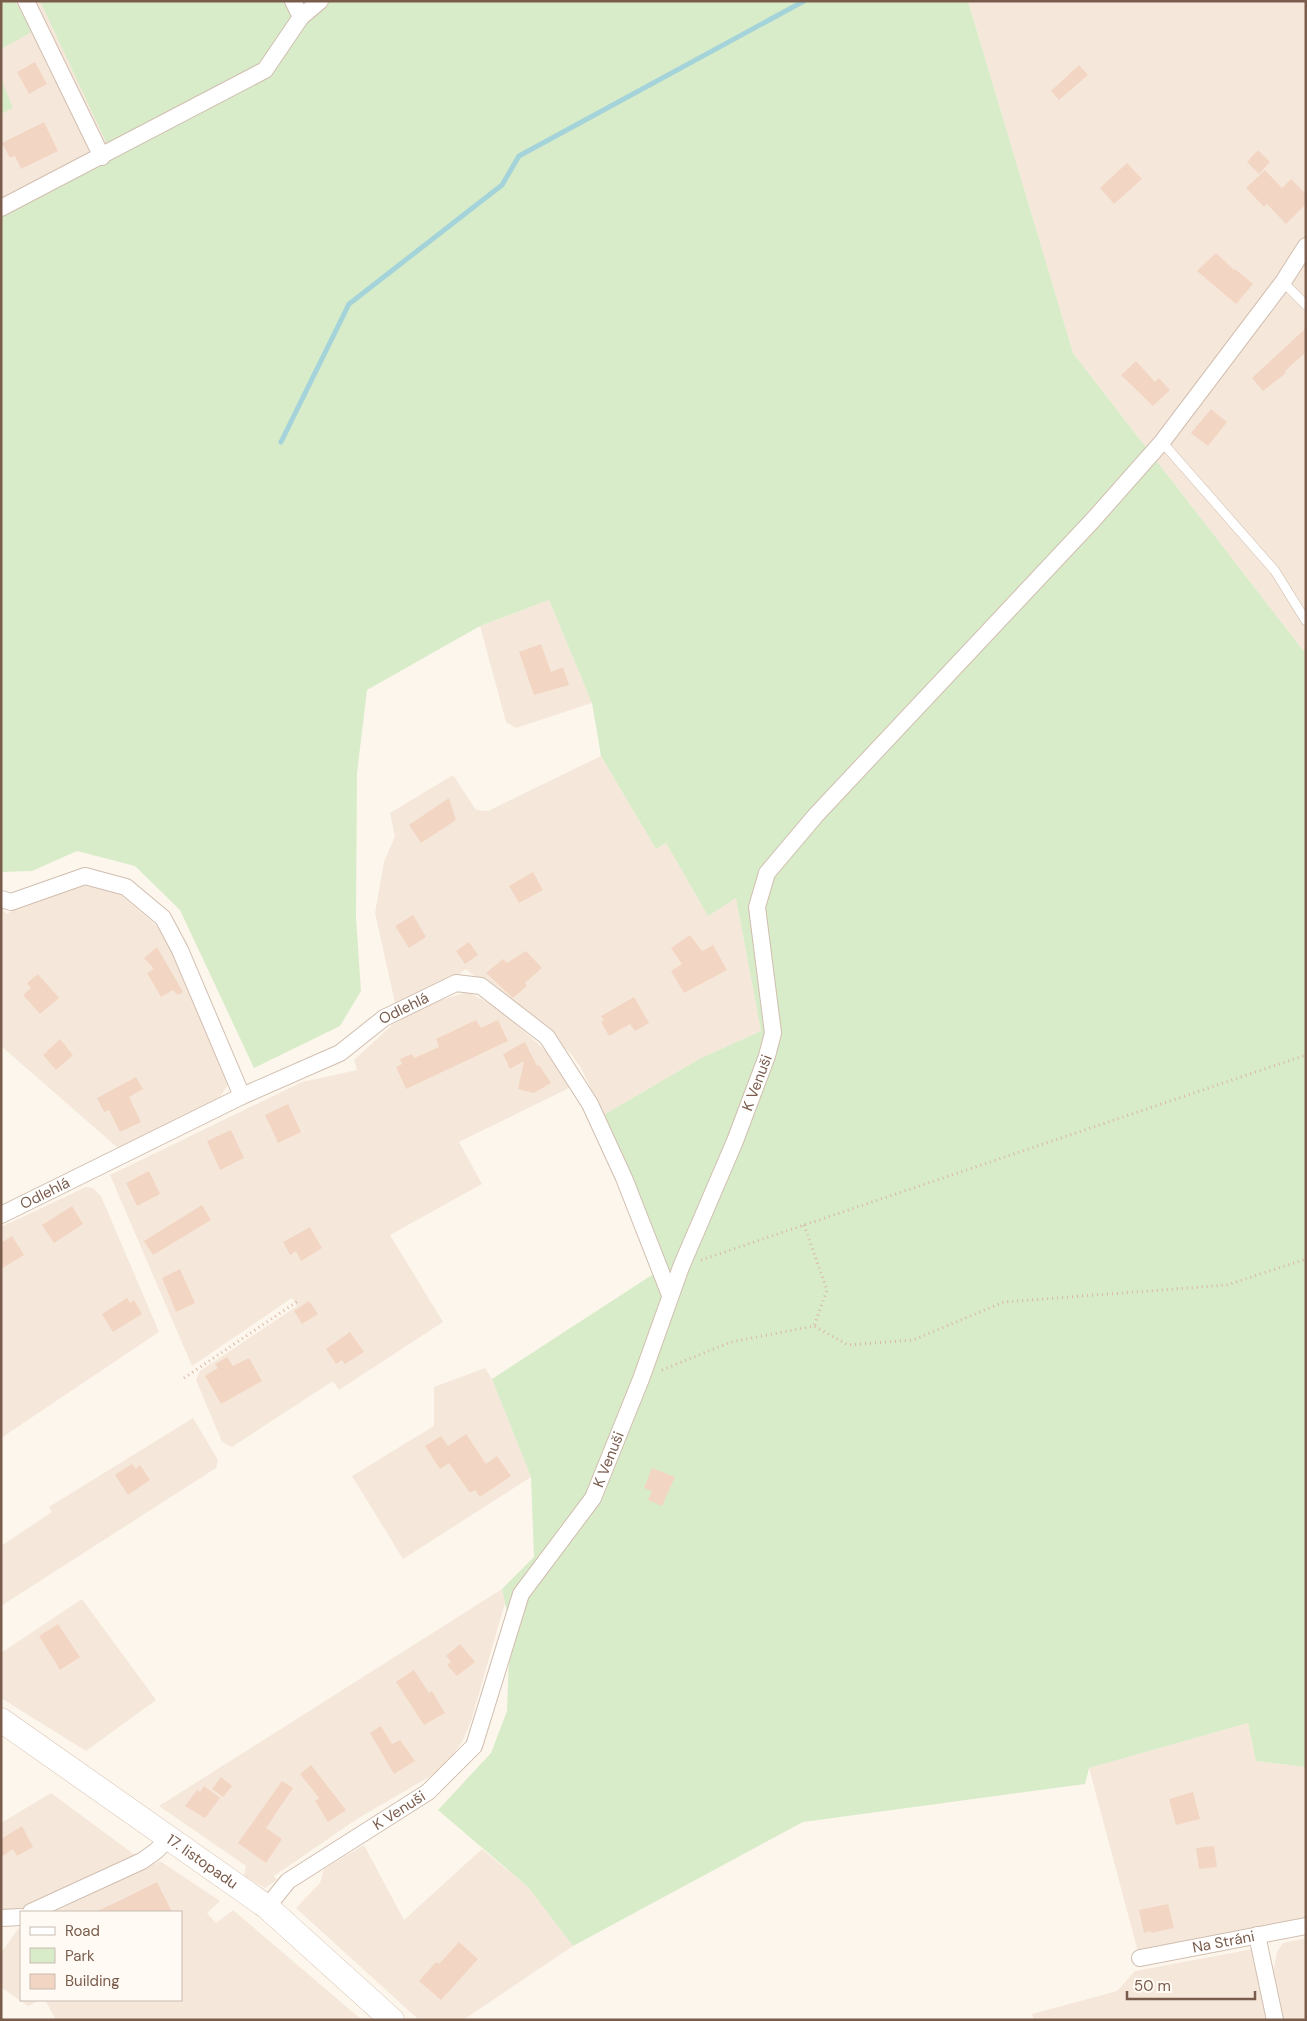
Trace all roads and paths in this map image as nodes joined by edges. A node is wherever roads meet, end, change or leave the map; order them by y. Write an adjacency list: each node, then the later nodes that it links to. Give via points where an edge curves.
1 (26, 1): 5 (street)
2 (293, 1): 4 (street)
3 (320, 1): 4 (street)
4 (301, 17): 5 (street, via 265,70)
5 (102, 157): 6 (street)
6 (1, 208)
7 (1306, 246): 8 (street)
8 (1283, 282): 9 (lane); 10 (street)
9 (1306, 305)
10 (1162, 442): 11 (lane, via 1275,571); 18 (street, K Venuši, via 1094,520 816,815 767,873 757,907 773,1033 735,1141)
11 (1306, 621)
12 (1, 899): 14 (street, via 10,902 86,876 126,887 163,918 180,950)
13 (1306, 1055): 16 (path)
14 (242, 1096): 15 (street, Odlehlá); 19 (street, Odlehlá, via 340,1053 384,1018 438,991 456,983 481,986 547,1037 590,1104 624,1178)
15 (1, 1216)
16 (804, 1225): 18 (path); 21 (path, via 827,1290)
17 (1306, 1259): 21 (path, via 1227,1285 1004,1302 913,1340 848,1345)
18 (681, 1267): 19 (street, K Venuši)
19 (670, 1295): 23 (street, K Venuši)
20 (298, 1301): 22 (path)
21 (814, 1326): 23 (path, via 731,1342)
22 (184, 1378)
23 (641, 1379): 26 (street, K Venuši, via 592,1498 521,1594 474,1746 428,1792 288,1882)
24 (1, 1720): 25 (main road, 17. listopadu)
25 (169, 1838): 26 (main road, 17. listopadu); 27 (street, via 142,1861)
26 (267, 1907): 33 (main road, 17. listopadu)
27 (33, 1911)
28 (20, 1917): 29 (street)
29 (1, 1918)
30 (1306, 1926): 31 (street, Na Stráni)
31 (1257, 1935): 32 (street, Na Stráni); 34 (street)
32 (1140, 1958)
33 (392, 2020)
34 (1275, 2020)

